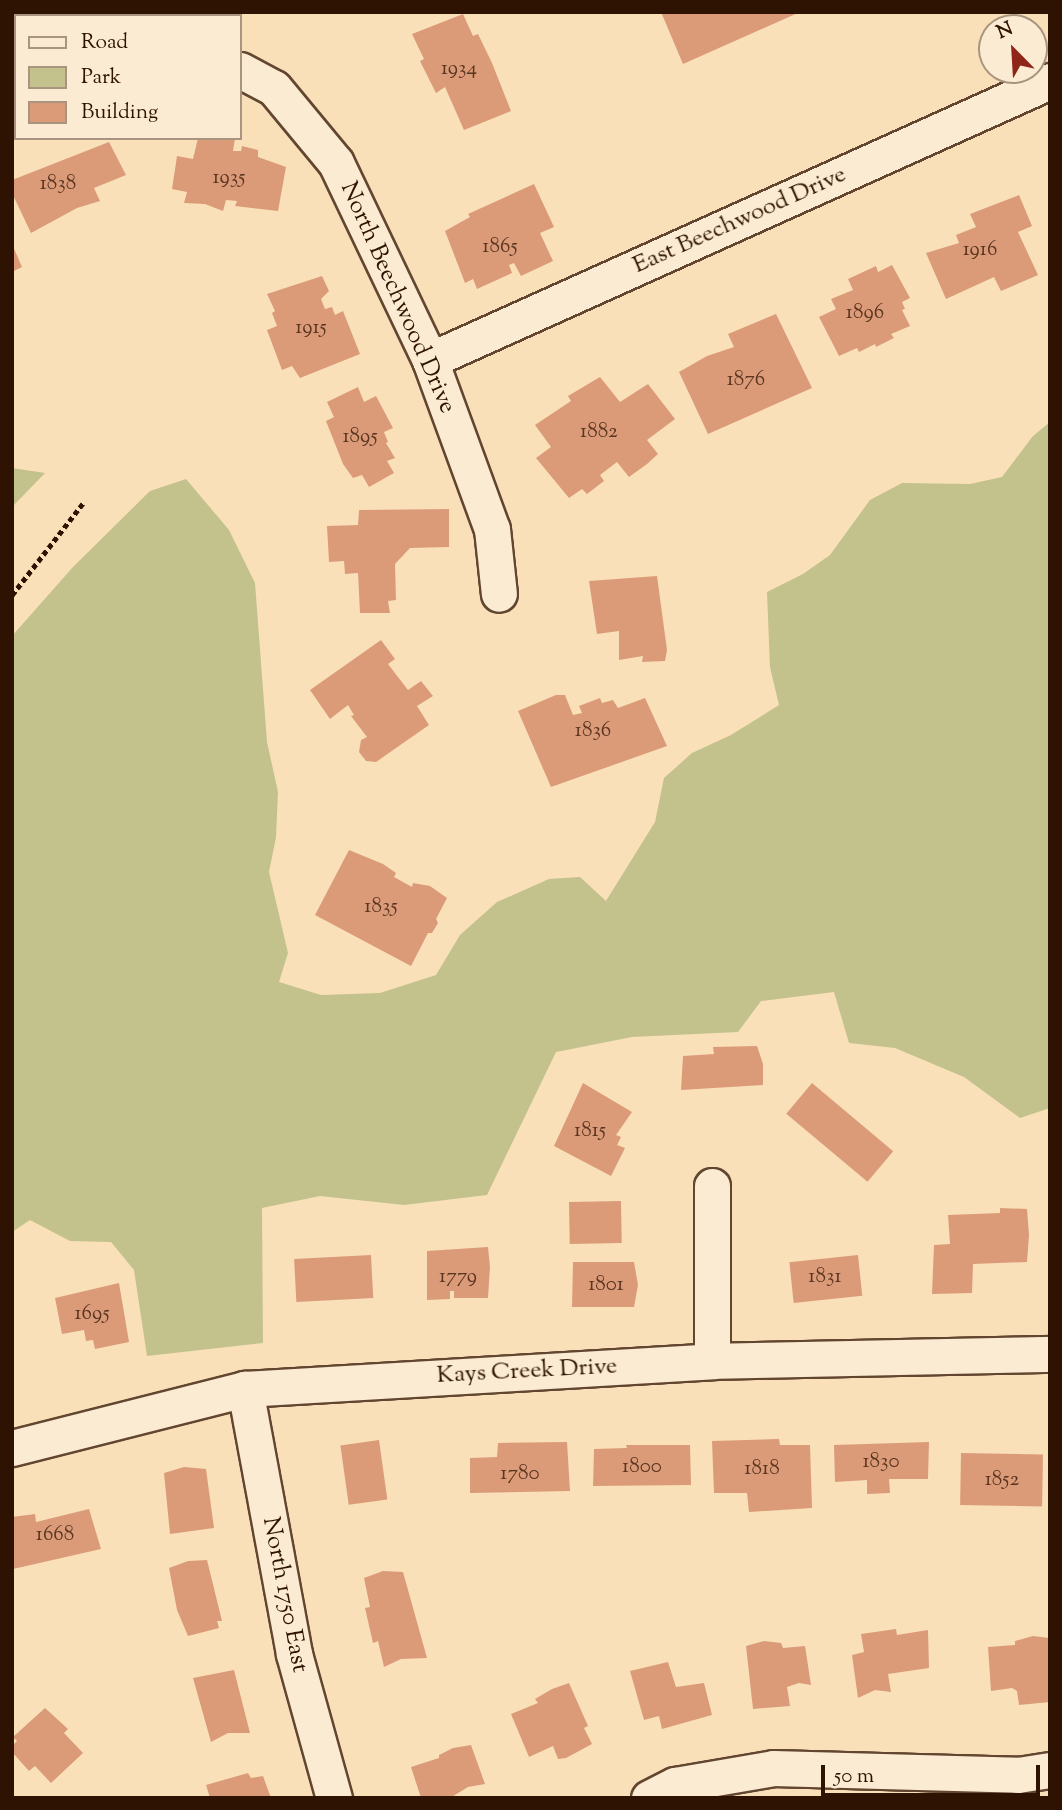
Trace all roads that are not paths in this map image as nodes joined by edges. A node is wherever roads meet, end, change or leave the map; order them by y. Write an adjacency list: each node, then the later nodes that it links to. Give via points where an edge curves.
1 (242, 71): 3 (street, North Beechwood Drive, via 274,88 336,163)
2 (1050, 81): 3 (street, East Beechwood Drive)
3 (430, 360): 4 (street, North Beechwood Drive, via 492,529)
4 (499, 594)
5 (712, 1186): 7 (street)
6 (1050, 1354): 7 (street, Kays Creek Drive)
7 (712, 1360): 8 (street, Kays Creek Drive)
8 (245, 1389): 9 (street, Kays Creek Drive); 11 (street, North 1750 East, via 294,1654)
9 (12, 1448)
10 (1050, 1770): 12 (street, via 1018,1775 773,1768 675,1785)
11 (334, 1798)
12 (649, 1798)

